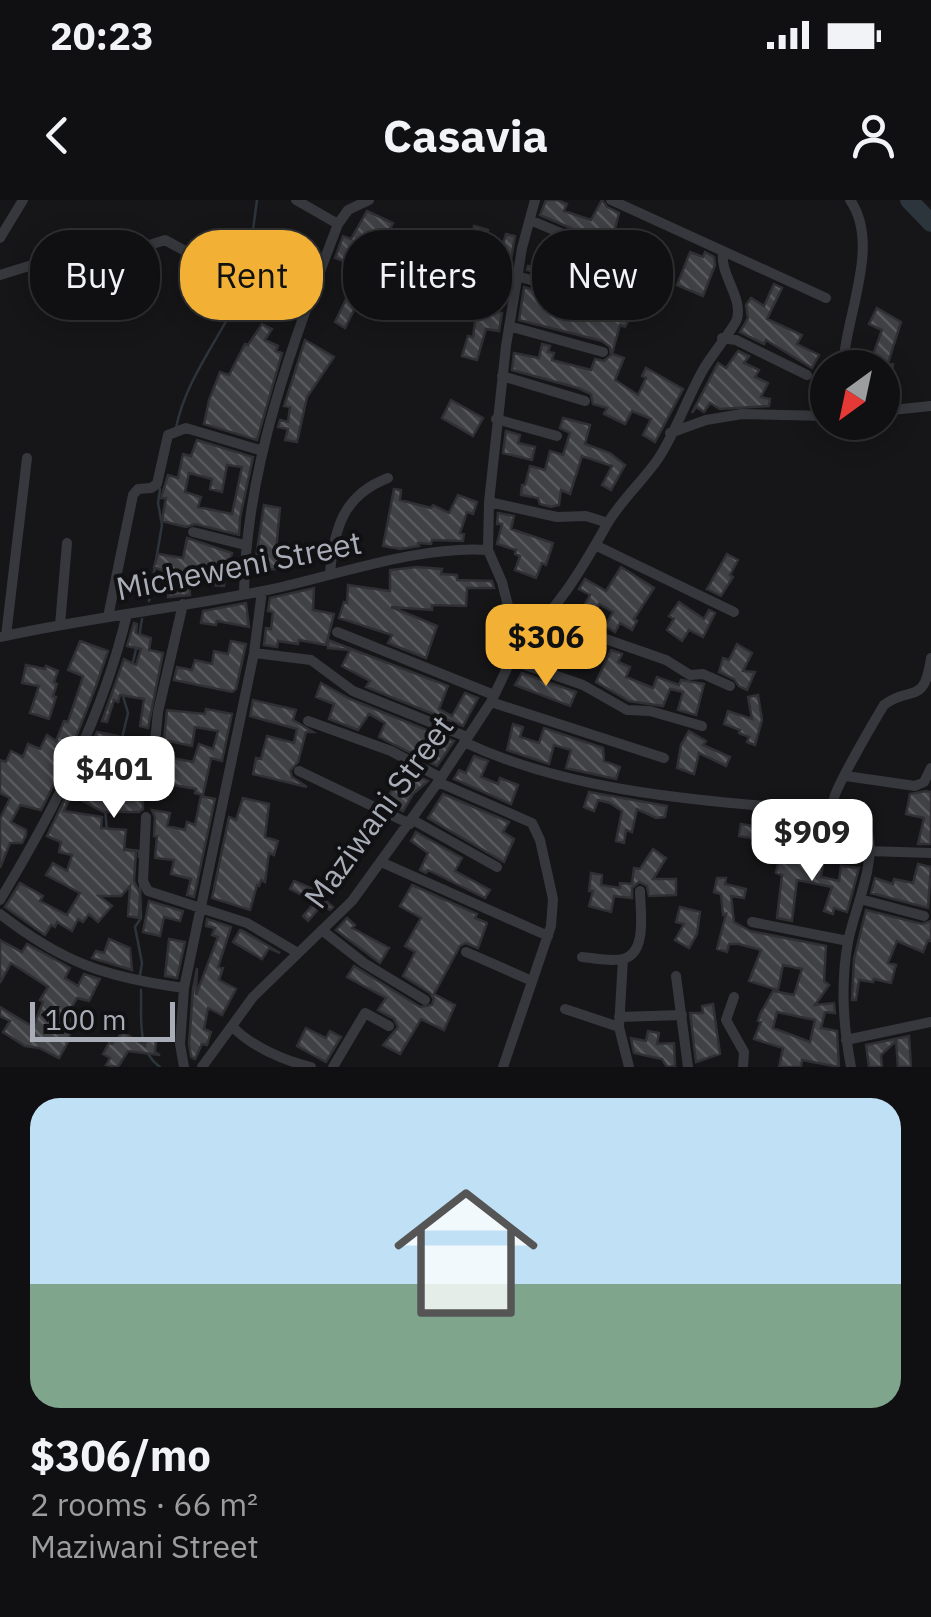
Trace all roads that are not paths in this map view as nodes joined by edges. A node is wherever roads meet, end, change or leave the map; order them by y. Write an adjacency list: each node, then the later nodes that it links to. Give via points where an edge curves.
1 (24, 200): 10 (street)
2 (296, 200): 8 (street)
3 (369, 200): 8 (street)
4 (535, 200): 7 (street)
5 (611, 200): 12 (street)
6 (850, 200): 19 (street, via 862,261)
7 (530, 220): 9 (street); 14 (street)
8 (338, 224): 30 (street, via 281,380)
9 (554, 230)
10 (0, 238)
11 (180, 247): 13 (street, via 166,240)
12 (723, 252): 16 (street); 18 (street, via 738,310)
13 (0, 275)
14 (518, 276): 15 (street); 17 (street)
15 (532, 280)
16 (826, 298)
17 (509, 326): 20 (street); 21 (street)
18 (722, 338): 22 (street); 28 (street)
19 (847, 350)
20 (603, 352)
21 (502, 376): 23 (street); 27 (street)
22 (807, 376)
23 (585, 401)
24 (931, 406): 25 (street)
25 (900, 409)
26 (810, 416): 28 (street, via 742,414)
27 (496, 419): 29 (street); 33 (street)
28 (670, 433): 34 (street)
29 (557, 436)
30 (263, 451): 37 (street); 47 (street, via 177,430 166,439 158,484 132,496)
31 (27, 458): 50 (street)
32 (388, 478): 40 (street, via 363,490 344,512)
33 (488, 502): 34 (street); 39 (street)
34 (608, 524): 38 (street)
35 (193, 532): 37 (street)
36 (67, 542): 48 (street)
37 (245, 545): 42 (street)
38 (597, 546): 44 (street); 46 (street)
39 (488, 550): 40 (street, Micheweni Street); 52 (street, via 516,636)
40 (330, 573): 41 (street, Micheweni Street)
41 (262, 591): 42 (street, Micheweni Street); 51 (street)
42 (244, 593): 43 (street, Micheweni Street)
43 (183, 604): 45 (street, Micheweni Street); 61 (street)
44 (734, 612)
45 (126, 614): 47 (street, Micheweni Street); 74 (street, via 92,727 29,852)
46 (552, 614): 52 (street); 54 (street)
47 (108, 617): 48 (street, Micheweni Street)
48 (60, 625): 50 (street, Micheweni Street)
49 (338, 632): 57 (street)
50 (3, 636)
51 (254, 653): 60 (street, via 311,660 353,692); 78 (street)
52 (513, 654): 57 (street, Maziwani Street); 59 (street, via 627,710)
53 (931, 658): 56 (street)
54 (730, 686)
55 (931, 691): 56 (street)
56 (917, 693): 65 (street, via 884,706)
57 (492, 699): 60 (street, Maziwani Street); 62 (street)
58 (308, 720): 66 (street, via 390,751)
59 (702, 726)
60 (466, 739): 66 (street, Maziwani Street); 67 (street, via 538,769 649,795)
61 (154, 753)
62 (664, 758)
63 (931, 768): 65 (street, via 915,786)
64 (298, 771): 69 (street)
65 (846, 776): 67 (street, via 834,799)
66 (440, 780): 69 (street, Maziwani Street); 83 (street, via 532,824 552,898)
67 (840, 814): 70 (street, via 862,826)
68 (146, 818): 78 (street, via 146,888)
69 (412, 822): 72 (street, Maziwani Street); 73 (street)
70 (868, 851): 71 (street); 76 (street)
71 (931, 853)
72 (380, 862): 82 (street, Maziwani Street); 83 (street)
73 (497, 867)
74 (5, 881): 77 (street)
75 (640, 891): 88 (street, via 640,937)
76 (860, 899): 80 (street); 84 (street)
77 (0, 900)
78 (200, 907): 86 (street, via 256,926); 91 (street)
79 (0, 914): 91 (street, via 85,968)
80 (924, 916)
81 (752, 922): 84 (street)
82 (323, 931): 86 (street, Maziwani Street); 93 (street)
83 (548, 936): 90 (street)
84 (848, 941): 100 (street)
85 (466, 952): 90 (street)
86 (298, 953): 96 (street, Maziwani Street)
87 (582, 957): 88 (street)
88 (622, 959): 97 (street)
89 (676, 976): 95 (street)
90 (532, 981): 105 (street)
91 (184, 988): 101 (street)
92 (734, 997): 108 (street, via 726,1020 744,1052)
93 (425, 1000)
94 (565, 1009): 97 (street)
95 (682, 1015): 97 (street); 107 (street)
96 (234, 1022): 102 (street, Maziwani Street); 103 (street, via 248,1039)
97 (619, 1022): 106 (street)
98 (931, 1022): 100 (street)
99 (389, 1026): 104 (street, via 365,1013)
100 (846, 1040): 109 (street)
101 (184, 1067)
102 (202, 1067)
103 (308, 1067)
104 (333, 1067)
105 (502, 1067)
106 (629, 1067)
107 (688, 1067)
108 (743, 1067)
109 (851, 1067)

